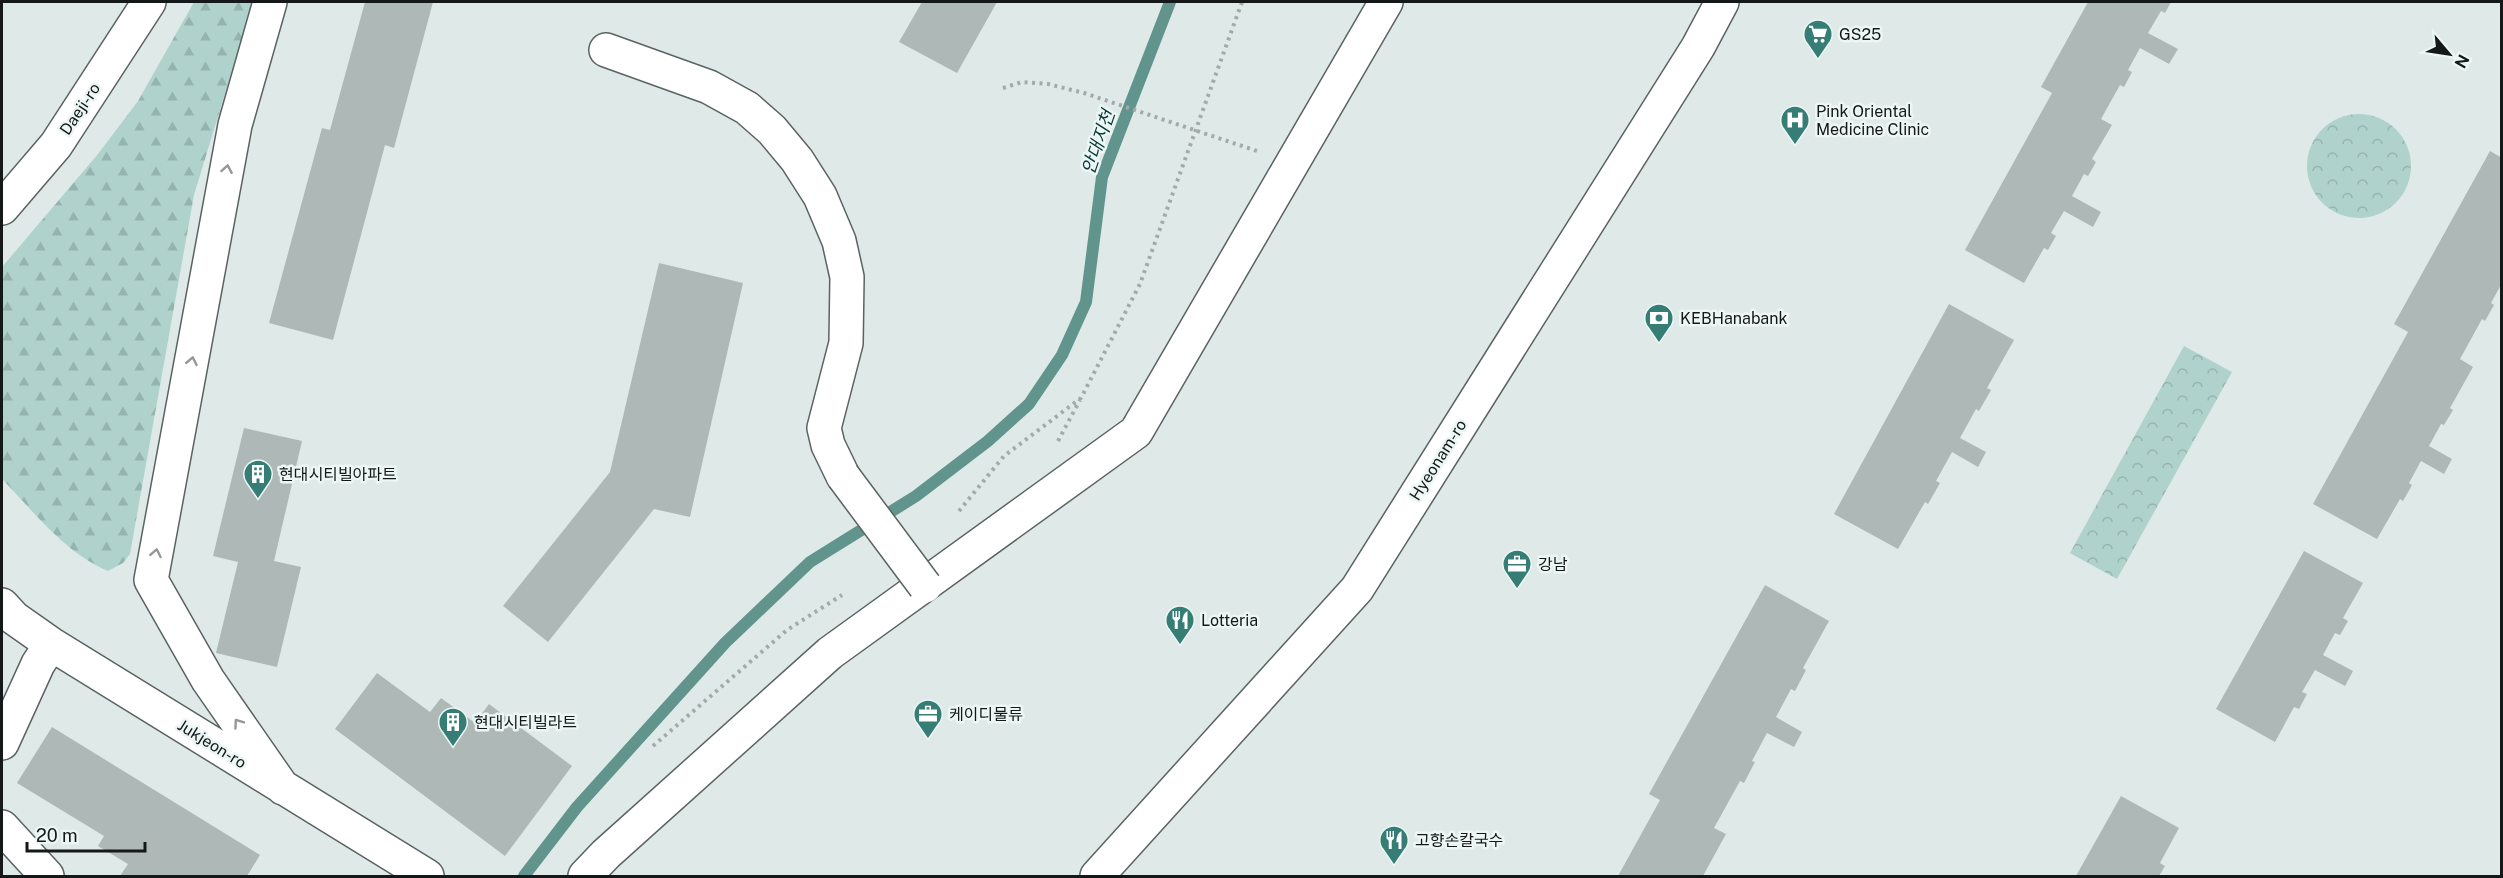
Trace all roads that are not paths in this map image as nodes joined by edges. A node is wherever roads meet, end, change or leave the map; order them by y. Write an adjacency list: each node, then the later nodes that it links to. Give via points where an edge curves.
1 (149, 2): 6 (street, Daeji-ro, via 56,145)
2 (270, 2): 11 (street, one-way to 2, via 208,680 151,580 235,125)
3 (1386, 2): 7 (street, via 1136,432)
4 (1722, 2): 16 (street, Hyeonam-ro, via 1357,589)
5 (606, 50): 7 (street, bridge, via 709,87 747,108 772,130 820,196 848,277 846,343 824,428 828,445 843,476)
6 (2, 208)
7 (925, 586): 15 (street, via 830,653)
8 (2, 605): 9 (street, Jukjeon-ro)
9 (51, 644): 10 (street); 11 (street, Jukjeon-ro)
10 (2, 743)
11 (283, 788): 14 (street, Jukjeon-ro)
12 (2, 827): 13 (street)
13 (47, 876)
14 (427, 876)
15 (585, 876)
16 (1097, 876)

